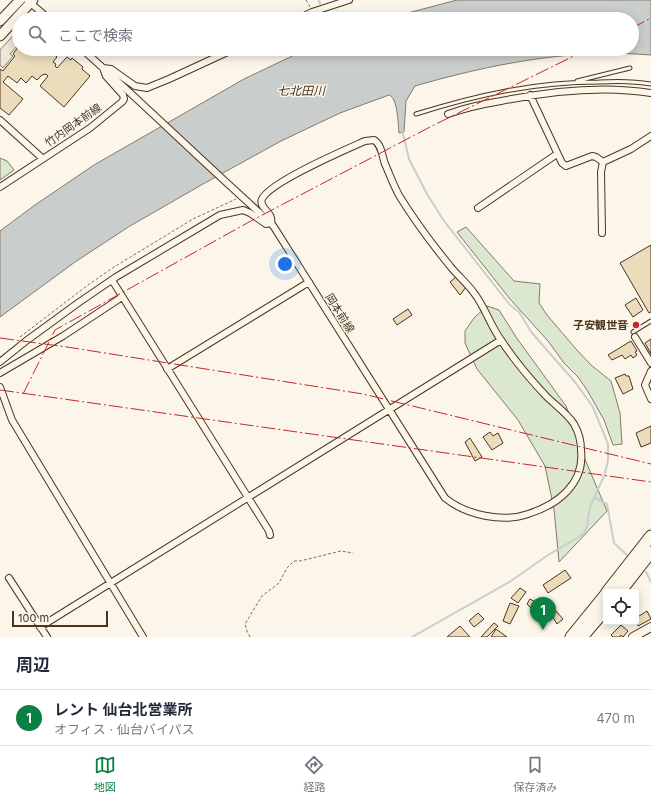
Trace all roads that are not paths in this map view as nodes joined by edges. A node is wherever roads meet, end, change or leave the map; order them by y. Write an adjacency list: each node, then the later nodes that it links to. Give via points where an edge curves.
1 (20, 0): 7 (main road)
2 (349, 0): 6 (street)
3 (30, 1): 4 (main road); 5 (street)
4 (21, 12)
5 (42, 12)
6 (312, 12)
7 (0, 21)
8 (12, 22): 9 (main road)
9 (0, 36)
10 (90, 56): 12 (street)
11 (219, 56): 12 (street, via 147,88 136,86 112,69)
12 (103, 68): 23 (street, 竹内岡本前線, via 106,76 123,95 122,102 90,128); 27 (street)
13 (630, 68): 14 (lane)
14 (572, 82): 15 (lane, via 624,81); 18 (lane, via 492,93)
15 (651, 84)
16 (651, 93): 17 (street, via 582,90)
17 (530, 95): 19 (street); 22 (street)
18 (416, 114)
19 (448, 114)
20 (0, 120): 23 (street)
21 (651, 136): 24 (street)
22 (557, 154): 24 (street, via 566,166 592,156); 26 (street)
23 (42, 158): 25 (street, 竹内岡本前線)
24 (603, 162): 28 (street)
25 (0, 187)
26 (478, 208)
27 (273, 225): 29 (street, via 266,224 243,210 220,215); 30 (street, 岡本前線); 34 (street, 岡本前線, via 270,214 261,203 268,192 294,175 364,141 378,142 407,209 474,293)
28 (602, 233)
29 (112, 280): 31 (street); 35 (street)
30 (309, 282): 37 (street); 42 (street, 岡本前線)
31 (122, 297): 37 (street); 39 (street)
32 (651, 321): 33 (lane)
33 (634, 335): 36 (street)
34 (501, 340): 42 (street); 42 (street, 岡本前線, via 522,369 566,414 578,435 582,450 579,474 564,495 546,507 524,516 507,517 473,512 450,502 441,494)
35 (0, 362)
36 (651, 363)
37 (167, 369): 43 (street)
38 (651, 371): 41 (street, via 645,385)
39 (0, 373)
40 (0, 387): 48 (street, via 12,420)
41 (651, 399)
42 (389, 410): 43 (street)
43 (248, 497): 44 (street); 48 (street)
44 (270, 535)
45 (651, 536): 49 (highway)
46 (651, 552): 50 (highway)
47 (9, 578): 54 (street)
48 (110, 584): 54 (street); 56 (street)
49 (610, 589)
50 (622, 589)
51 (603, 598): 57 (highway)
52 (603, 612): 58 (highway)
53 (651, 626): 59 (street)
54 (40, 627): 55 (street)
55 (47, 637)
56 (143, 637)
57 (571, 637)
58 (582, 637)
59 (633, 637)

